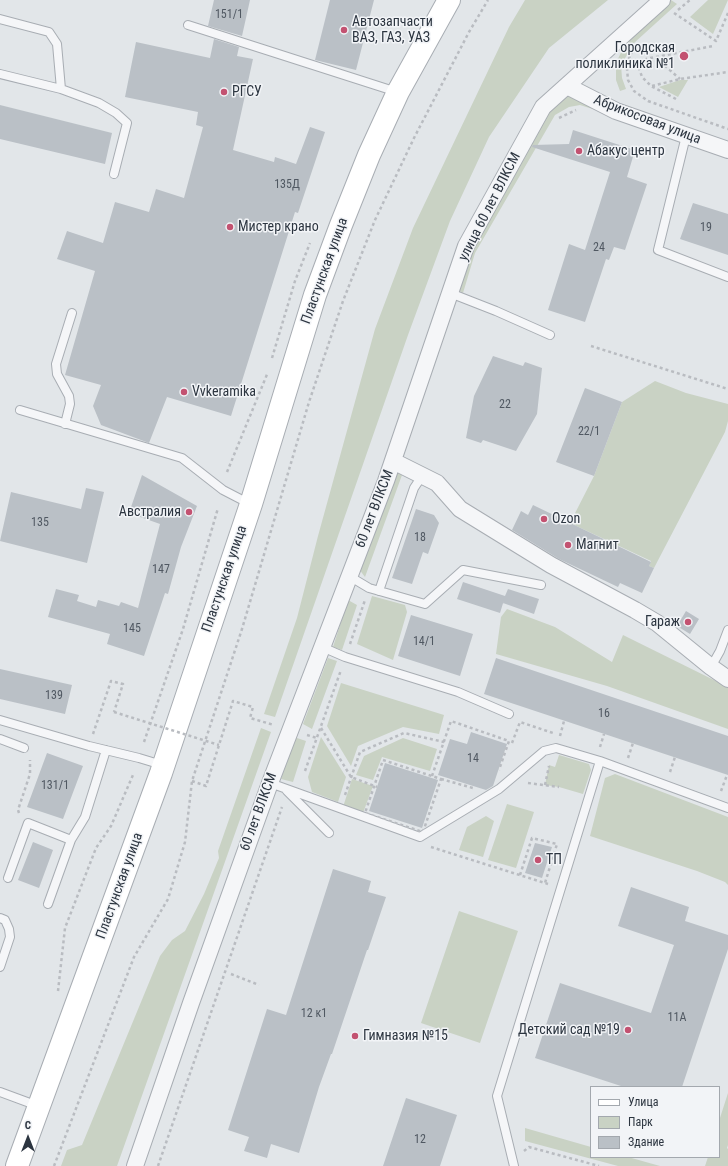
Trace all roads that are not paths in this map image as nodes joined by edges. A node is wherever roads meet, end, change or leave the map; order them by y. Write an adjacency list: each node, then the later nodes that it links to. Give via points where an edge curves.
1 (449, 0): 8 (main road, Пластунская улица)
2 (662, 0): 6 (street, улица 60 лет ВЛКСМ)
3 (0, 19): 7 (lane, via 49,32 57,44)
4 (188, 25): 8 (lane)
5 (0, 74): 7 (lane)
6 (567, 86): 9 (street, Абрикосовая улица, via 616,111); 13 (street, улица 60 лет ВЛКСМ, via 543,107 466,246)
7 (61, 89): 11 (lane, via 99,103 127,123)
8 (398, 92): 20 (main road, Пластунская улица, via 366,162 314,295)
9 (686, 136): 10 (street, Абрикосовая улица); 12 (lane, via 658,250)
10 (728, 150)
11 (114, 174)
12 (728, 277)
13 (450, 293): 15 (lane, via 496,310); 18 (street, улица 60 лет ВЛКСМ)
14 (72, 313): 17 (lane, via 56,364 57,374 69,396 70,404)
15 (550, 335)
16 (20, 410): 17 (lane)
17 (65, 424): 20 (lane, via 182,458 223,490)
18 (393, 461): 19 (street); 21 (street, 60 лет ВЛКСМ)
19 (422, 476): 23 (lane, via 414,488); 26 (street, via 437,483 460,508 551,565 657,624)
20 (251, 504): 34 (main road, Пластунская улица)
21 (349, 576): 23 (lane); 25 (street, 60 лет ВЛКСМ)
22 (541, 585): 23 (lane, via 463,570 424,604)
23 (379, 591)
24 (728, 630): 26 (lane)
25 (322, 647): 28 (lane, via 345,657 458,692); 35 (street, 60 лет ВЛКСМ)
26 (711, 667): 27 (street)
27 (728, 679)
28 (509, 714)
29 (0, 720): 32 (lane)
30 (0, 739): 31 (lane)
31 (24, 748)
32 (106, 750): 34 (lane); 38 (lane, via 85,817)
33 (600, 761): 35 (lane, via 556,748 544,751 497,791 420,837); 36 (lane); 45 (lane, via 497,1096)
34 (163, 766): 44 (main road, Пластунская улица)
35 (277, 786): 37 (lane); 47 (street, 60 лет ВЛКСМ, via 191,1003)
36 (728, 808)
37 (329, 833)
38 (71, 840): 39 (lane, via 28,824); 40 (lane)
39 (8, 878)
40 (48, 904)
41 (0, 918): 42 (lane, via 5,920 10,937)
42 (0, 967)
43 (0, 1092): 44 (lane)
44 (39, 1106): 46 (main road, Пластунская улица)
45 (513, 1162)
46 (17, 1166)
47 (135, 1166)

